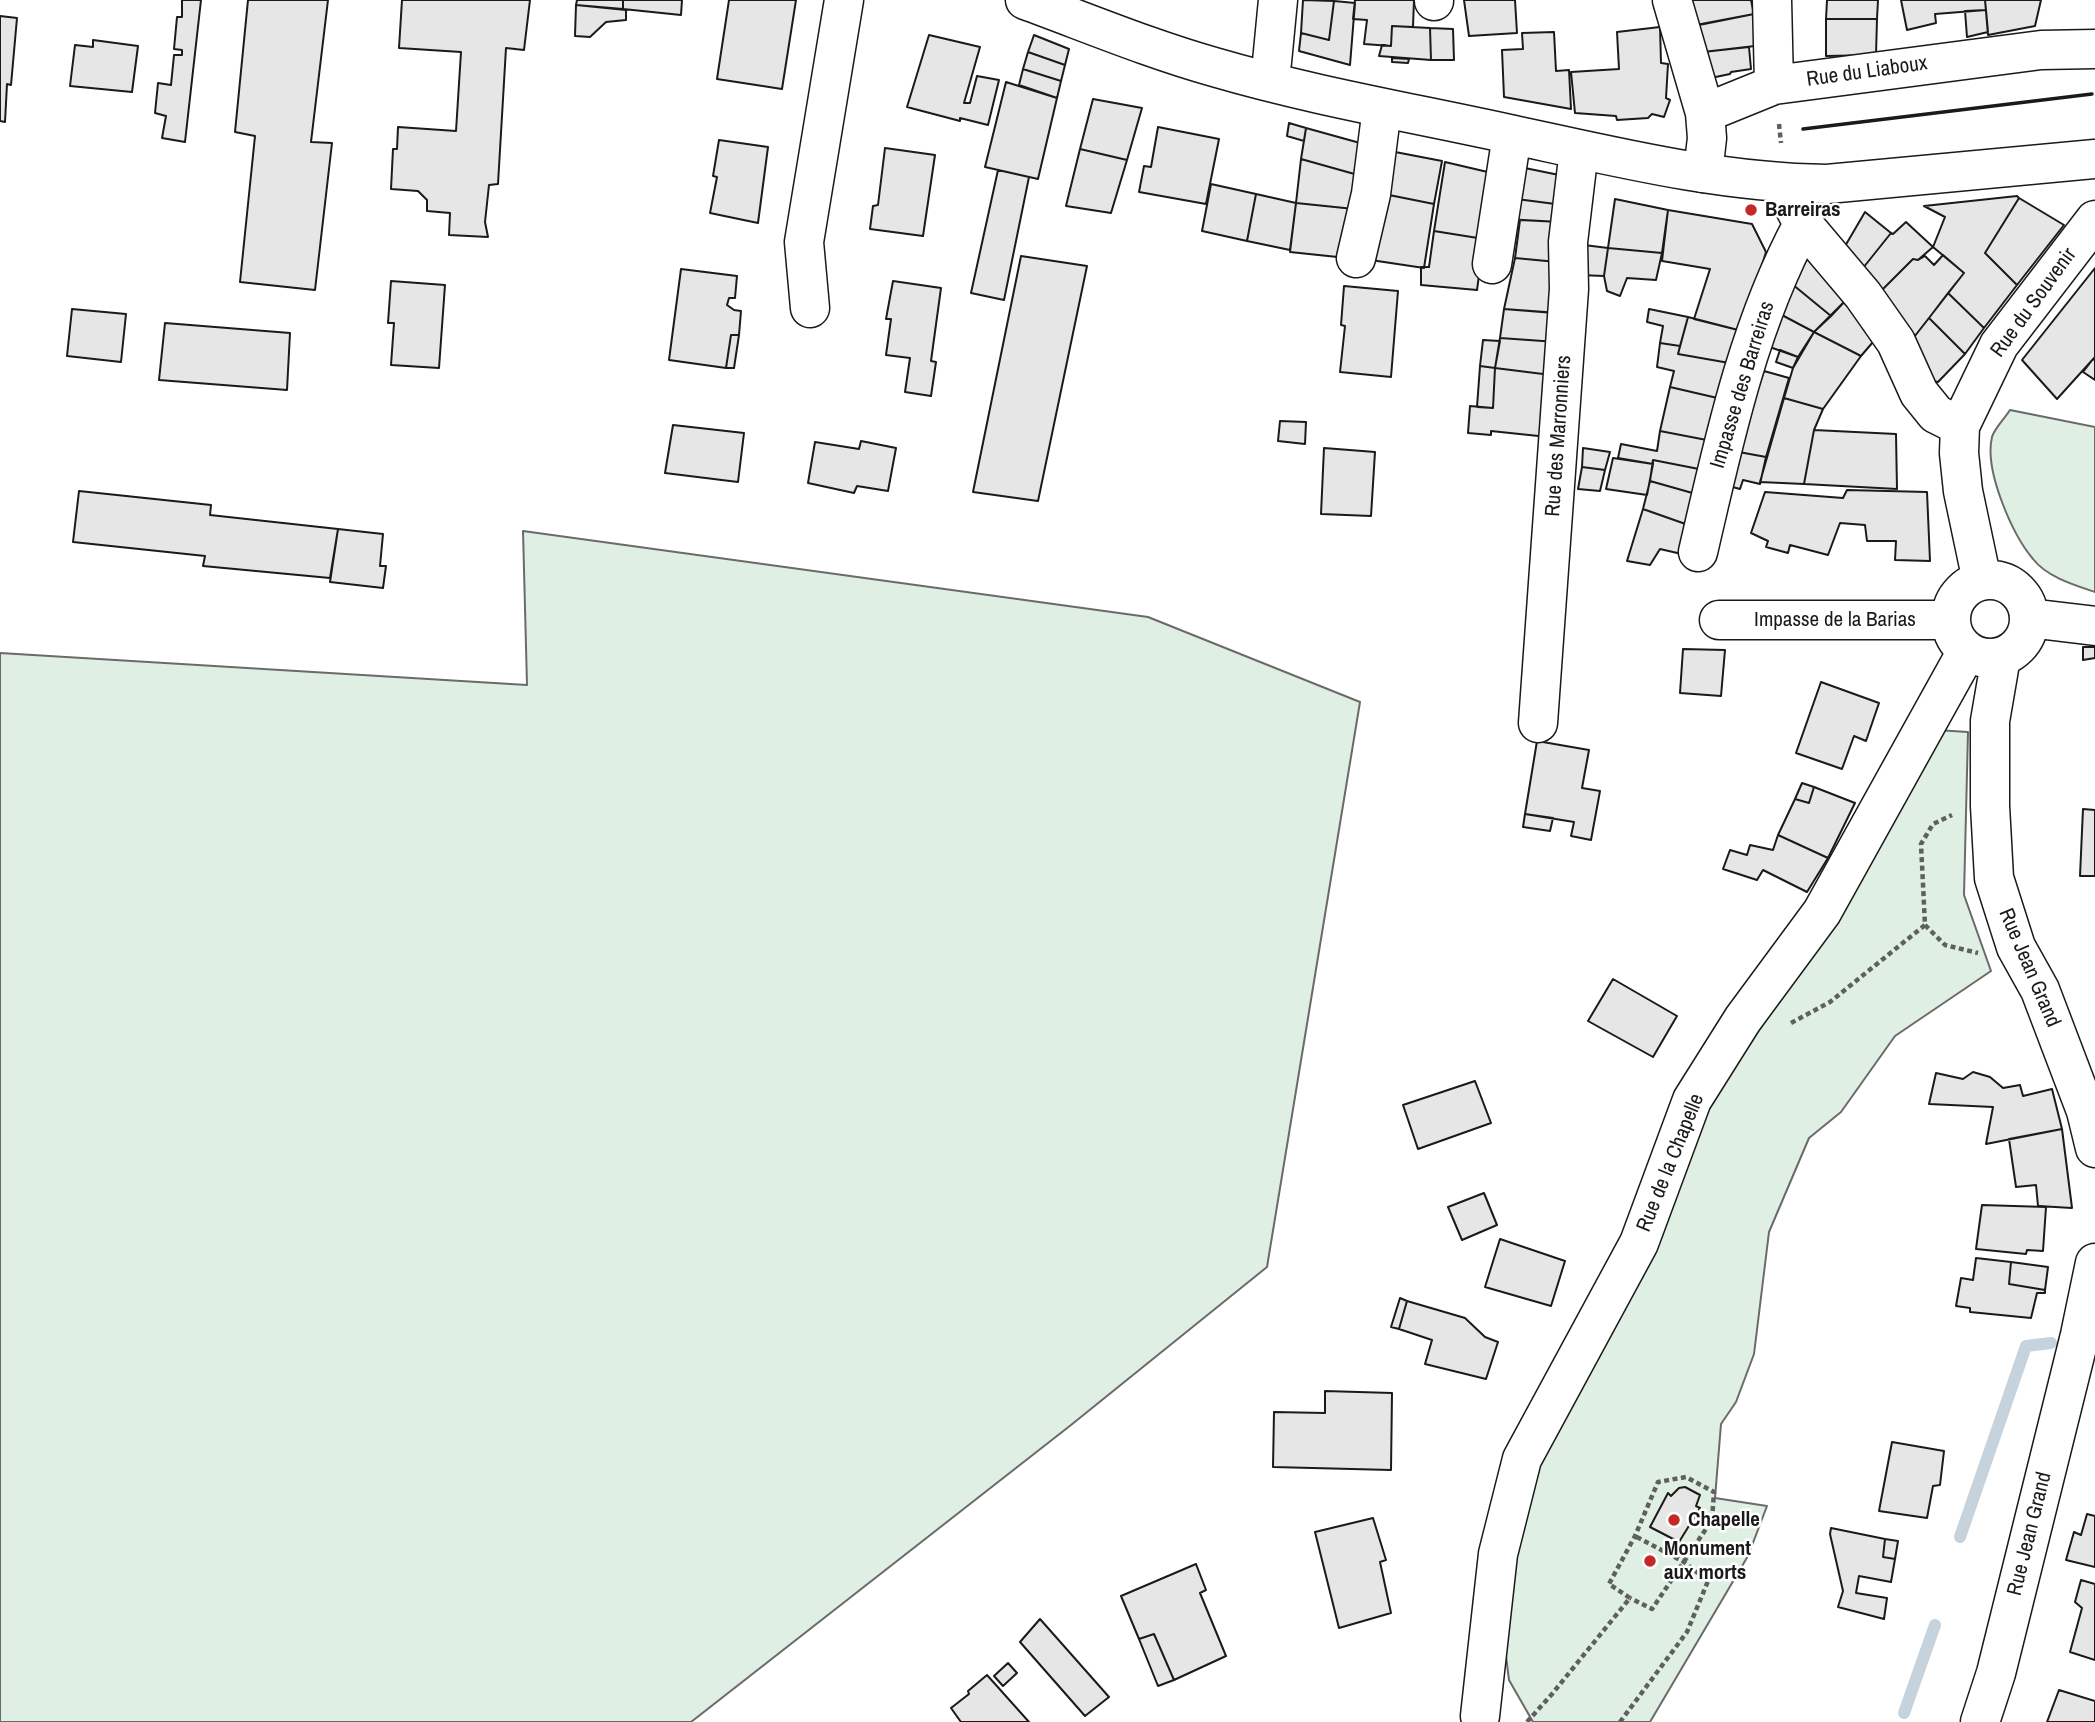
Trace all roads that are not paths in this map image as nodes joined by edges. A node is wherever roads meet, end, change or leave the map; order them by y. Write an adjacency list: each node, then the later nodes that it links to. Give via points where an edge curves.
1 (844, 0): 20 (street, via 804,242)
2 (1025, 0): 7 (street, via 1213,67)
3 (1278, 0): 7 (street)
4 (1672, 0): 10 (street)
5 (1772, 0): 8 (street)
6 (2095, 49): 8 (street, Rue du Liaboux, via 2041,50)
7 (1268, 81): 9 (street)
8 (1774, 85): 10 (street, Rue du Liaboux)
9 (1382, 108): 11 (street); 18 (street, via 1371,194)
10 (1705, 113): 14 (street)
11 (1512, 135): 12 (street); 19 (street)
12 (1579, 150): 14 (street); 28 (street, Rue des Marronniers, via 1568,242 1569,289)
13 (2095, 159): 15 (street)
14 (1703, 173): 15 (street)
15 (1788, 184): 17 (street, via 1792,205)
16 (2095, 220): 21 (street, Rue du Souvenir, via 1999,345)
17 (1803, 224): 21 (street, via 1896,342 1919,393 1936,414); 22 (street, Impasse des Barreiras, via 1781,265 1755,334)
18 (1356, 258)
19 (1492, 264)
20 (810, 308)
21 (1960, 426): 23 (street, via 1963,491)
22 (1698, 552)
23 (1982, 581): 24 (street, via 2008,584 2019,593); 27 (street, via 1963,591 1952,609)
24 (2029, 618): 26 (street); 27 (street, via 2022,642 2012,651)
25 (1719, 620): 27 (street, Impasse de la Barias)
26 (2095, 626)
27 (1973, 643): 29 (street, Rue Jean Grand, via 1990,721 1994,878 2016,947 2040,990 2086,1111); 32 (street, Rue de la Chapelle, via 1822,912 1743,1020 1692,1100 1639,1243 1522,1458 1498,1554)
28 (1538, 723)
29 (2095, 1148)
30 (2095, 1264): 31 (street, Rue Jean Grand)
31 (2087, 1334): 33 (street, Rue Jean Grand)
32 (1476, 1720)
33 (1980, 1722)

